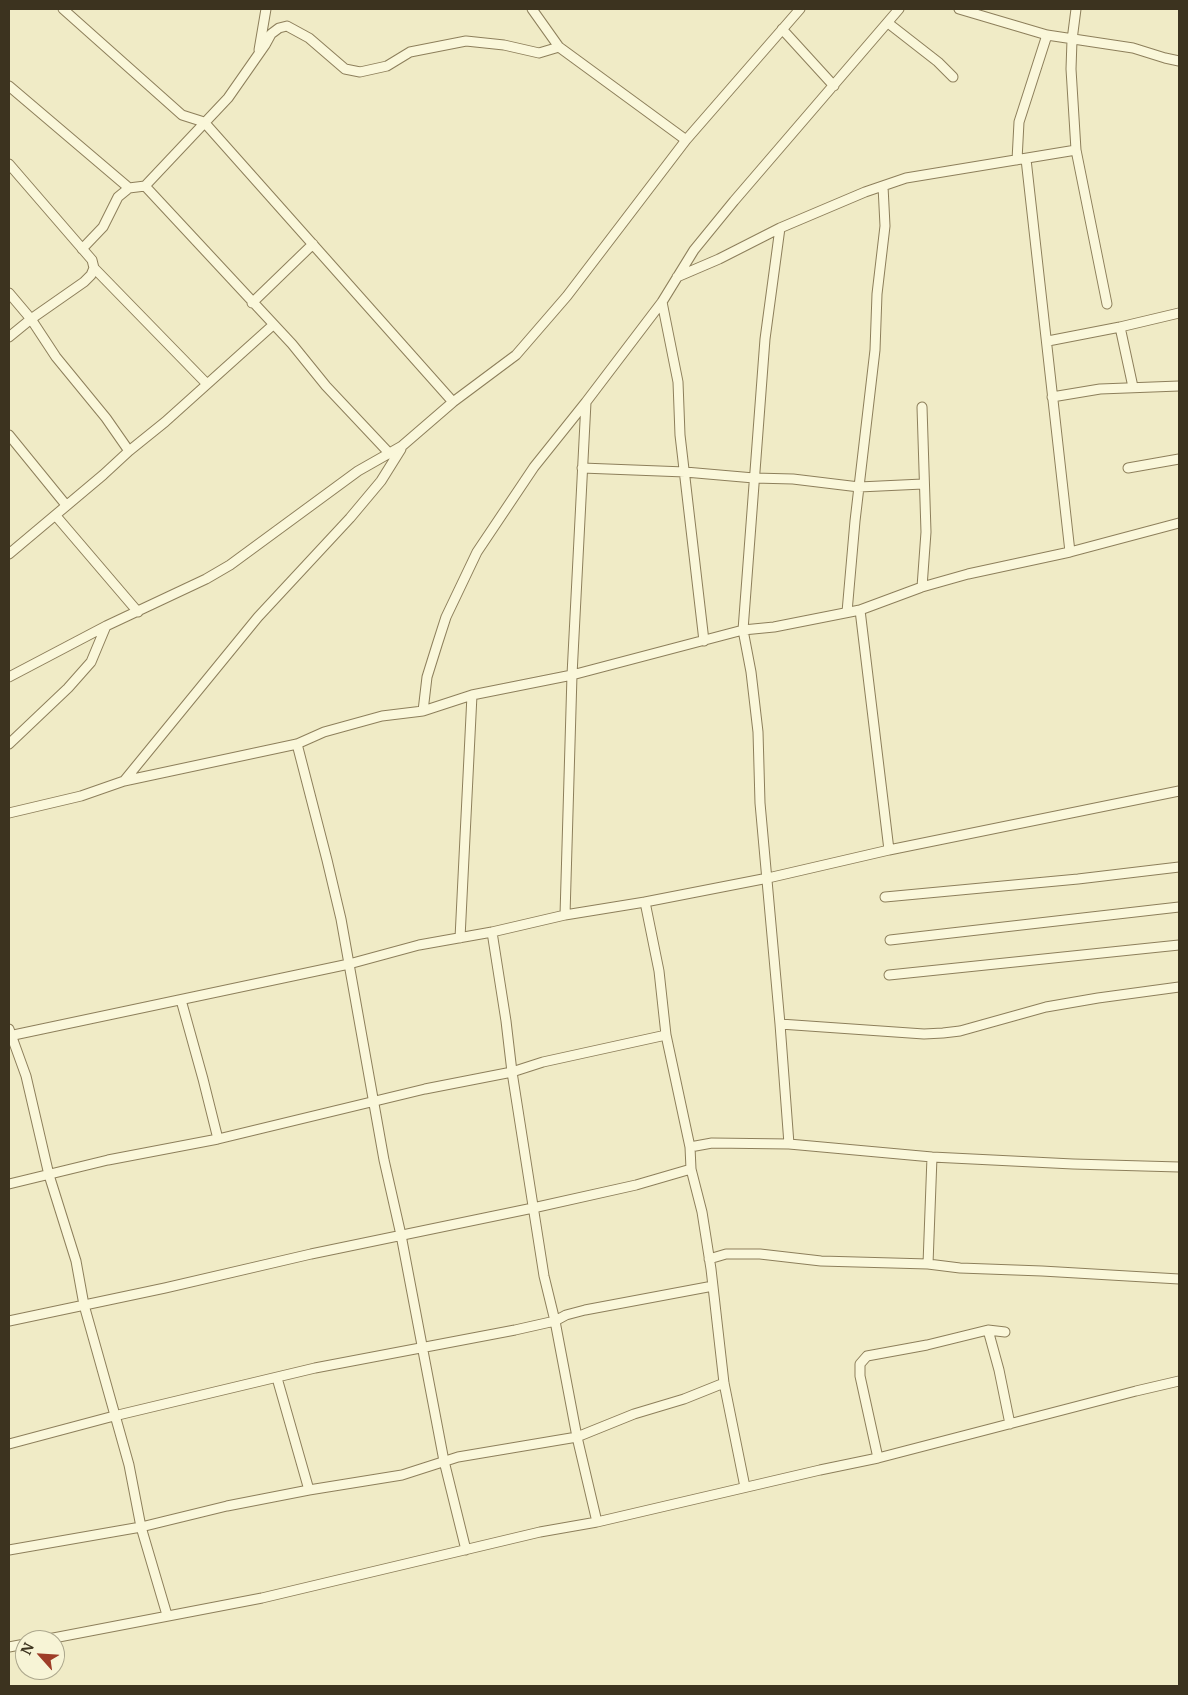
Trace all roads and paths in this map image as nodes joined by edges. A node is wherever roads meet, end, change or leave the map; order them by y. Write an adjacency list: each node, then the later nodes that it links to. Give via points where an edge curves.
1 (63, 9): 18 (street, via 182,115)
2 (266, 9): 13 (street)
3 (532, 9): 12 (street)
4 (800, 9): 9 (street)
5 (899, 9): 8 (street)
6 (959, 9): 10 (street)
7 (1076, 9): 11 (street)
8 (888, 23): 15 (street); 17 (street)
9 (782, 30): 17 (street); 19 (street)
10 (1047, 35): 11 (street); 21 (street, via 1019,122)
11 (1072, 40): 14 (street, via 1132,48); 20 (street)
12 (559, 47): 13 (street, via 539,53 466,41 410,52 387,66 360,72 345,69 309,38 287,26 271,34); 19 (street)
13 (257, 56): 18 (street, via 228,98)
14 (1179, 61)
15 (953, 77)
16 (9, 86): 25 (street)
17 (834, 86): 30 (street, via 734,201 694,250)
18 (204, 122): 23 (street); 27 (street)
19 (686, 140): 45 (street, via 567,296 520,350)
20 (1076, 150): 21 (street); 34 (street)
21 (1022, 160): 24 (street, via 906,178); 40 (street)
22 (9, 164): 28 (street)
23 (145, 186): 25 (street); 33 (street)
24 (883, 186): 26 (street); 58 (street, via 885,226 877,294 874,366)
25 (129, 188): 28 (street, via 118,197 102,227)
26 (780, 228): 30 (street); 56 (street, via 765,339)
27 (313, 244): 33 (street); 45 (street)
28 (82, 248): 29 (street)
29 (94, 268): 36 (street, via 84,282); 41 (street)
30 (677, 277): 32 (street)
31 (9, 293): 36 (street)
32 (662, 302): 46 (street); 55 (street, via 678,382 680,435)
33 (252, 303): 37 (street)
34 (1107, 304)
35 (1179, 313): 38 (street)
36 (31, 319): 39 (street); 50 (street, via 56,357)
37 (273, 325): 41 (street); 51 (street)
38 (1120, 327): 40 (street); 43 (street)
39 (9, 337)
40 (1048, 341): 44 (street)
41 (207, 384): 50 (street)
42 (1179, 386): 43 (street)
43 (1133, 387): 44 (street)
44 (1052, 397): 62 (street)
45 (453, 402): 49 (street)
46 (586, 402): 53 (street); 74 (street, via 534,467 477,552 436,645 427,677)
47 (922, 407): 57 (street)
48 (9, 435): 59 (street)
49 (402, 446): 51 (street); 77 (street, via 381,481 258,617)
50 (129, 451): 59 (street)
51 (390, 454): 66 (street, via 358,471 230,565)
52 (1179, 459): 54 (street)
53 (582, 468): 55 (street); 71 (street)
54 (1128, 468)
55 (686, 472): 56 (street); 70 (street)
56 (754, 478): 58 (street); 69 (street)
57 (923, 484): 58 (street); 64 (street, via 926,532)
58 (859, 487): 67 (street)
59 (66, 505): 60 (street)
60 (56, 516): 63 (street); 66 (street)
61 (1179, 523): 62 (street)
62 (1070, 552): 64 (street)
63 (9, 554)
64 (922, 587): 65 (street)
65 (860, 610): 67 (street); 80 (street)
66 (138, 612): 68 (street)
67 (847, 612): 69 (street)
68 (106, 626): 72 (street); 75 (street, via 91,662)
69 (743, 630): 70 (street); 82 (street, via 758,732 760,803)
70 (704, 641): 71 (street)
71 (572, 675): 73 (street); 86 (street)
72 (9, 677)
73 (472, 695): 74 (street); 88 (street)
74 (423, 711): 76 (street, via 382,716 324,732)
75 (9, 744)
76 (297, 744): 77 (street); 91 (street, via 328,860)
77 (124, 781): 79 (street, via 81,796)
78 (1179, 791): 80 (street)
79 (9, 813)
80 (889, 850): 82 (street)
81 (1179, 867): 83 (street)
82 (768, 878): 84 (street); 95 (street)
83 (885, 897)
84 (645, 902): 86 (street); 97 (street, via 659,970)
85 (1179, 907): 89 (street)
86 (565, 915): 87 (street)
87 (492, 932): 88 (street); 98 (street)
88 (460, 938): 91 (street, via 419,945)
89 (890, 940)
90 (1179, 945): 92 (street)
91 (349, 964): 94 (street); 99 (street)
92 (889, 975)
93 (1179, 987): 95 (street, via 1046,1007 952,1032 924,1034)
94 (181, 1000): 96 (street); 100 (street)
95 (780, 1024): 101 (street)
96 (9, 1034): 106 (street, via 26,1076)
97 (666, 1035): 98 (street); 102 (street)
98 (512, 1072): 99 (street); 108 (street)
99 (372, 1102): 100 (street); 109 (street)
100 (218, 1139): 106 (street)
101 (788, 1144): 102 (street); 103 (street)
102 (690, 1146): 105 (street)
103 (932, 1157): 104 (street); 111 (street)
104 (1179, 1166)
105 (691, 1169): 108 (street); 110 (street)
106 (49, 1175): 107 (street); 114 (street, via 76,1261)
107 (9, 1184)
108 (534, 1208): 109 (street); 115 (street, via 544,1276)
109 (401, 1235): 114 (street); 119 (street)
110 (709, 1259): 111 (street, via 726,1254 760,1254); 113 (street)
111 (928, 1264): 112 (street)
112 (1179, 1279)
113 (713, 1286): 115 (street, via 585,1310); 122 (street)
114 (84, 1304): 116 (street); 123 (street)
115 (555, 1320): 119 (street); 125 (street)
116 (9, 1321)
117 (988, 1330): 118 (street); 124 (street, via 1000,1370); 127 (street, via 867,1356 860,1364)
118 (1005, 1332)
119 (423, 1348): 120 (street); 128 (street)
120 (277, 1378): 123 (street); 130 (street)
121 (1179, 1381): 124 (street)
122 (724, 1383): 125 (street); 129 (street)
123 (114, 1416): 126 (street); 132 (street, via 129,1464)
124 (1010, 1424): 127 (street)
125 (577, 1437): 128 (street); 131 (street)
126 (9, 1444)
127 (878, 1458): 129 (street)
128 (444, 1461): 130 (street, via 402,1475); 134 (street)
129 (745, 1487): 131 (street)
130 (309, 1490): 132 (street)
131 (597, 1522): 134 (street)
132 (141, 1527): 133 (street); 135 (street)
133 (9, 1550)
134 (466, 1550): 135 (street, via 262,1598)
135 (167, 1615): 136 (street)
136 (65, 1636)

